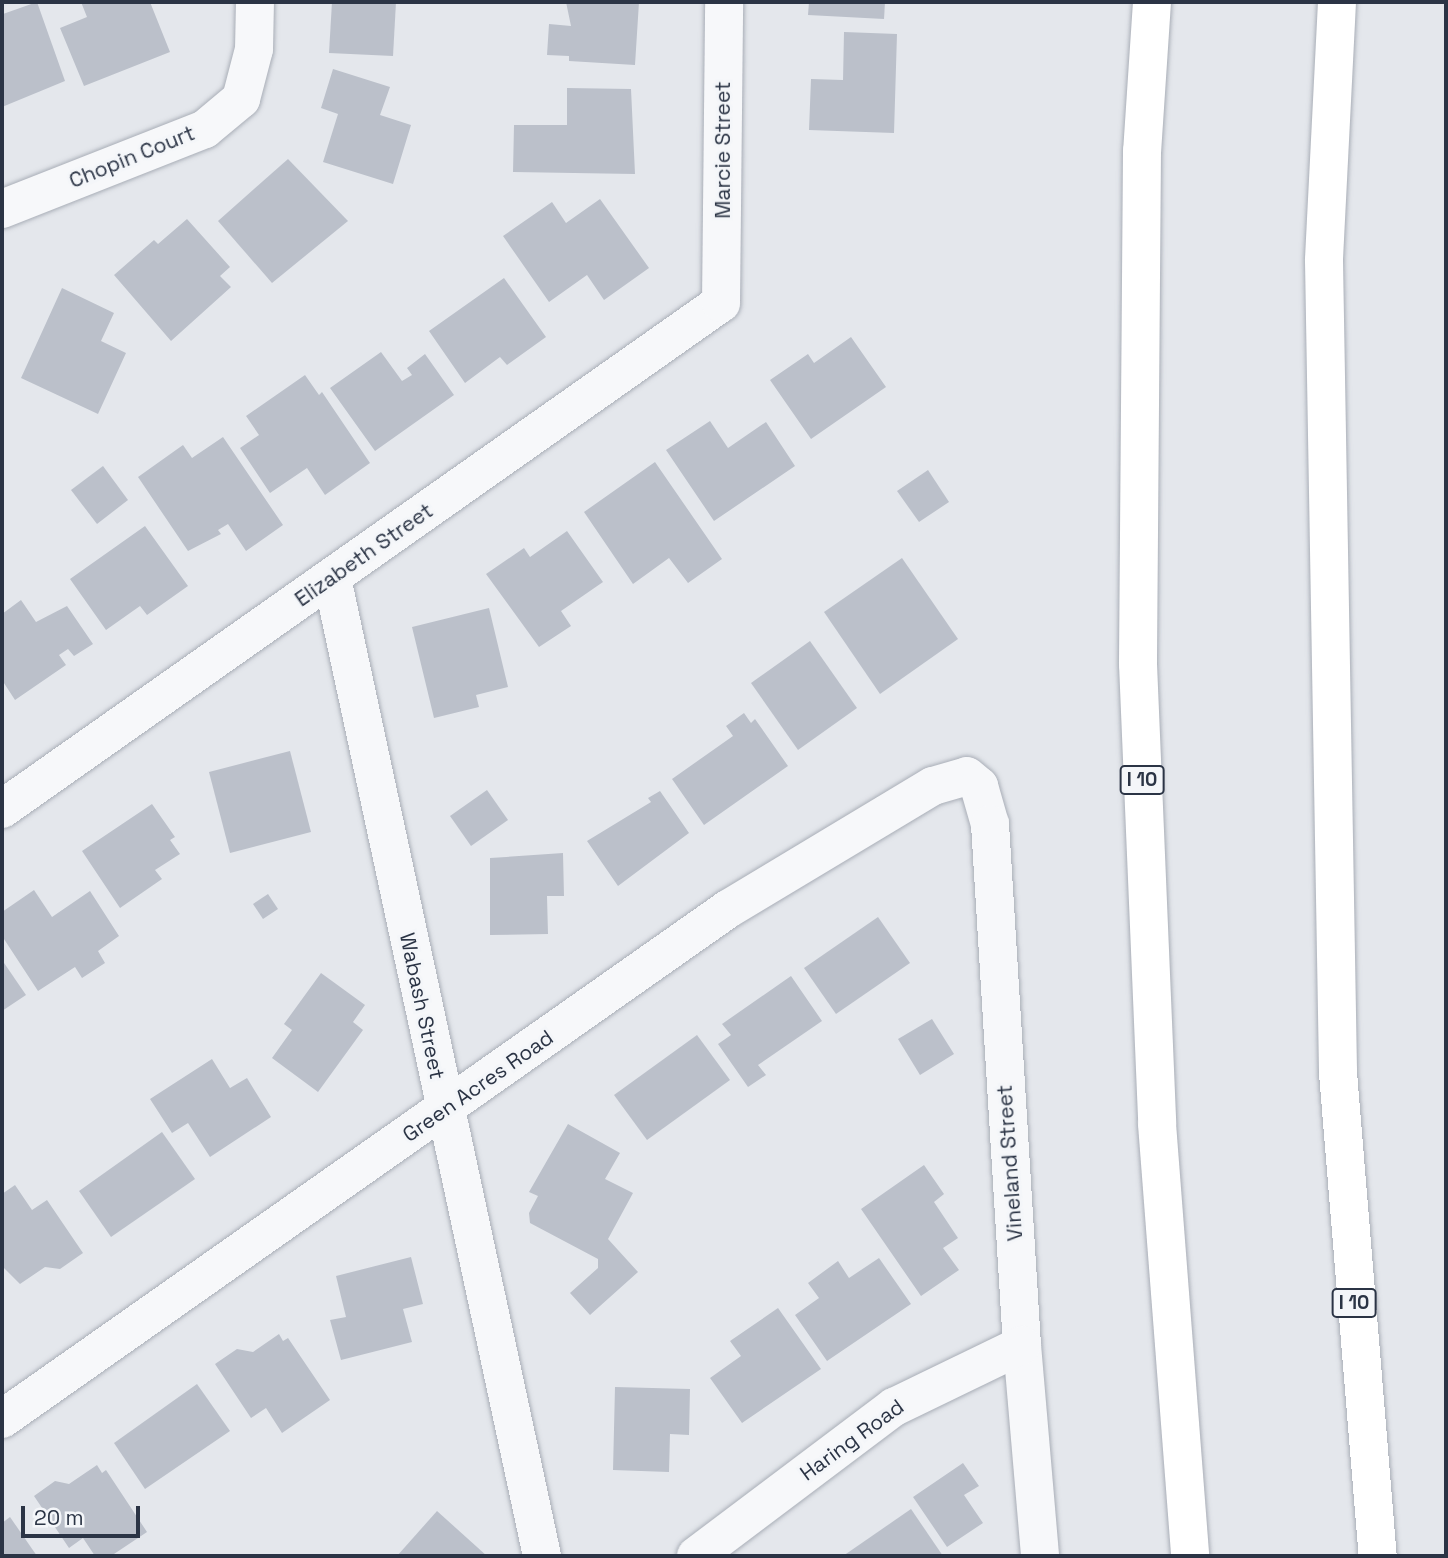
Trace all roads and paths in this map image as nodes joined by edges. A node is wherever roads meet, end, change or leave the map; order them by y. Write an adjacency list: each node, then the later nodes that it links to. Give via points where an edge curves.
1 (255, 2): 5 (street, Chopin Court, via 254,49 241,99 205,129)
2 (724, 2): 6 (street, Marcie Street)
3 (1152, 2): 16 (highway, I 10, via 1142,151 1138,664 1157,1124)
4 (1337, 2): 17 (highway, I 10, via 1324,261 1338,1073)
5 (2, 209)
6 (722, 298): 7 (street, Elizabeth Street)
7 (332, 578): 9 (street, Elizabeth Street); 10 (street, Wabash Street)
8 (967, 776): 10 (street, Green Acres Road, via 933,786 728,909); 11 (street, Vineland Street, via 979,786 990,824)
9 (2, 809)
10 (444, 1111): 12 (street, Green Acres Road); 13 (street, Wabash Street)
11 (1022, 1345): 14 (street, Haring Road, via 894,1407); 15 (street, Vineland Street)
12 (2, 1419)
13 (542, 1556)
14 (696, 1556)
15 (1040, 1556)
16 (1190, 1556)
17 (1378, 1556)

